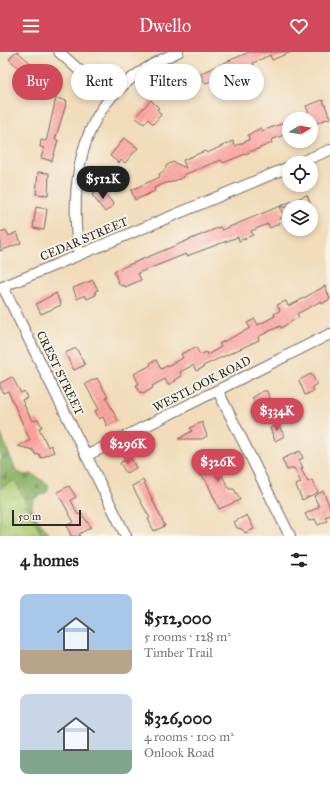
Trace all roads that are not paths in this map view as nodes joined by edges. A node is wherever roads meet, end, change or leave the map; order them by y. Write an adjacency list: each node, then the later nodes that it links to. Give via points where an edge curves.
1 (59, 52): 3 (street)
2 (178, 52): 4 (street)
3 (72, 64)
4 (127, 82)
5 (109, 100): 9 (street, via 94,125 78,173 75,206)
6 (330, 150): 7 (street)
7 (315, 156)
8 (282, 170): 9 (street, CEDAR STREET)
9 (79, 255): 10 (street, CEDAR STREET)
10 (1, 288): 13 (street, CREST STREET)
11 (330, 334): 12 (street, WESTLOOK ROAD)
12 (218, 391): 13 (street, WESTLOOK ROAD); 15 (street)
13 (86, 456): 14 (street, CREST STREET)
14 (126, 536)
15 (290, 536)

